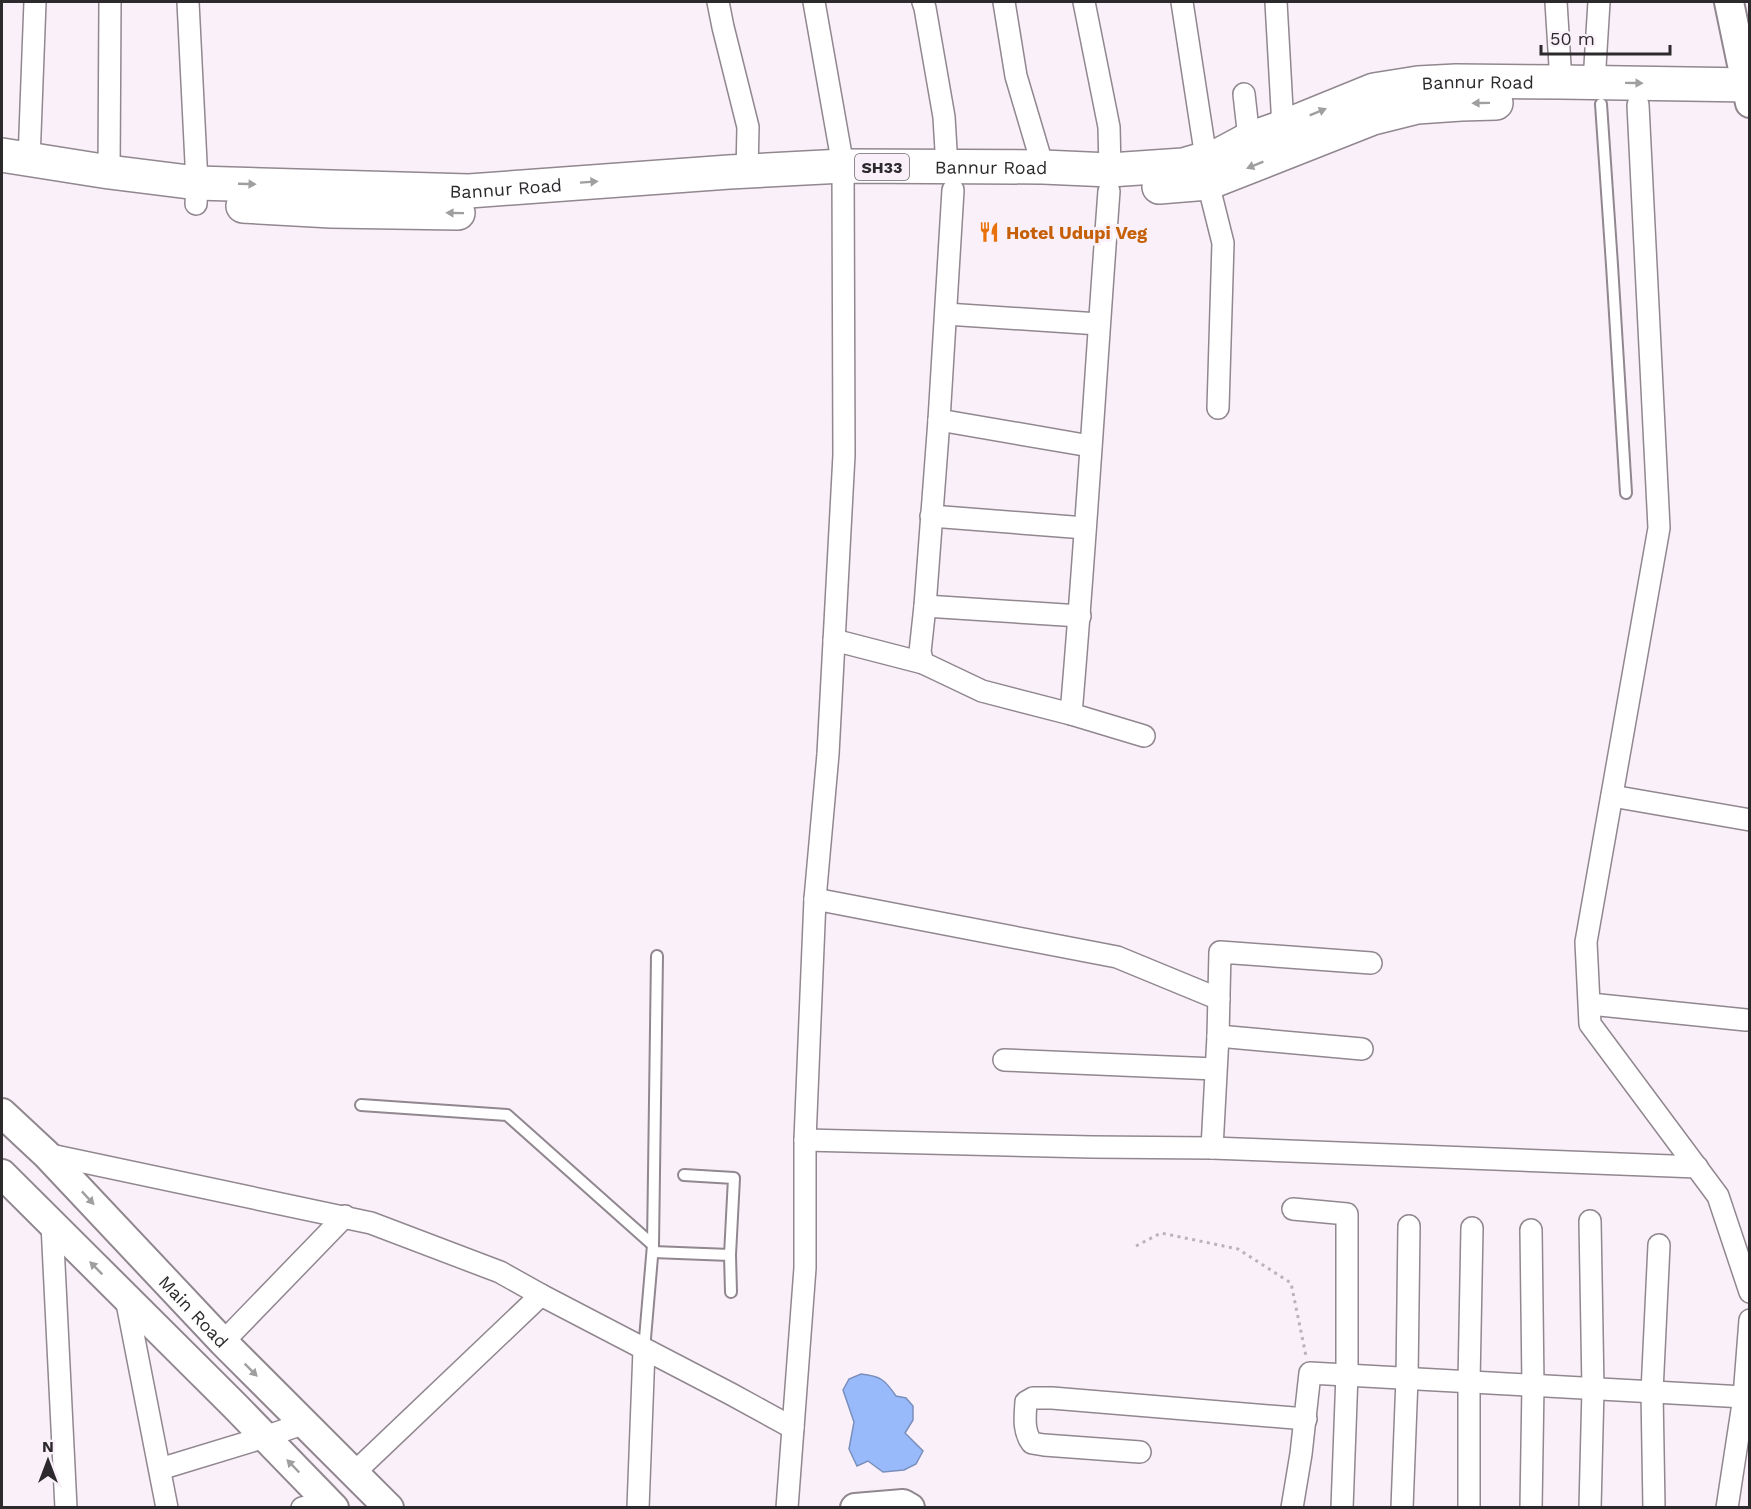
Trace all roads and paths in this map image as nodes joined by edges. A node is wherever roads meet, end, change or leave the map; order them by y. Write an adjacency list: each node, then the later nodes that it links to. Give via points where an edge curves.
1 (35, 2): 21 (street)
2 (110, 2): 24 (street)
3 (188, 2): 30 (street)
4 (718, 2): 25 (street, via 748,127)
5 (814, 2): 27 (street)
6 (923, 2): 28 (street, via 944,117)
7 (1004, 2): 22 (street, via 1016,76)
8 (1084, 2): 29 (street, via 1109,127)
9 (1182, 2): 23 (street)
10 (1276, 2): 19 (street)
11 (1556, 2): 14 (street)
12 (1599, 2): 15 (street)
13 (1729, 2): 17 (street)
14 (1561, 82): 15 (main road, Bannur Road / SH33); 19 (main road, Bannur Road / SH33, one-way to 14, via 1374,90 1456,81)
15 (1597, 93): 17 (main road, Bannur Road / SH33, one-way to 17); 18 (main road); 23 (main road, one-way to 23, via 1559,102 1417,107); 36 (lane)
16 (1244, 94): 20 (street)
17 (1749, 95): 18 (main road)
18 (1638, 105): 45 (street, via 1659,528)
19 (1283, 127): 20 (main road, Bannur Road / SH33)
20 (1249, 139): 23 (main road, Bannur Road / SH33, via 1221,154)
21 (15, 157): 24 (main road, Bannur Road / SH33)
22 (1042, 167): 28 (main road, Bannur Road / SH33); 29 (main road, Bannur Road / SH33)
23 (1207, 171): 29 (main road, Bannur Road / SH33, via 1183,165); 33 (street, via 1223,243)
24 (109, 172): 30 (main road, Bannur Road / SH33)
25 (747, 172): 27 (main road, Bannur Road / SH33); 30 (main road, Bannur Road / SH33, one-way to 25, via 469,191)
26 (2, 176): 30 (main road)
27 (843, 177): 28 (main road, Bannur Road / SH33); 30 (main road, one-way to 30, via 744,193 467,213 331,211); 41 (street, via 844,455)
28 (950, 178): 29 (main road); 31 (street)
29 (1109, 181): 32 (street)
30 (197, 194)
31 (946, 314): 32 (street); 34 (street)
32 (1099, 324): 35 (street)
33 (1218, 408)
34 (939, 420): 35 (street); 37 (street)
35 (1090, 446): 38 (street)
36 (1626, 493)
37 (931, 516): 38 (street); 39 (street)
38 (1085, 528): 40 (street)
39 (925, 606): 40 (street); 42 (street, via 920,652)
40 (1080, 616): 43 (street)
41 (834, 640): 42 (street); 47 (street)
42 (923, 663): 43 (street, via 982,691)
43 (1071, 714): 44 (street)
44 (1144, 736)
45 (1612, 796): 46 (street); 51 (street, via 1586,942)
46 (1749, 820)
47 (815, 899): 50 (street, via 1117,957); 59 (street)
48 (657, 956): 74 (lane)
49 (1371, 963): 50 (street, via 1220,952)
50 (1219, 999): 53 (street)
51 (1590, 1004): 52 (street); 62 (street, via 1590,1024)
52 (1746, 1020)
53 (1218, 1036): 54 (street); 56 (street)
54 (1362, 1049)
55 (1004, 1060): 56 (street)
56 (1215, 1069): 60 (street)
57 (361, 1105): 74 (lane, via 507,1115)
58 (2, 1113): 61 (street, Main Road)
59 (805, 1140): 60 (street); 93 (street, via 805,1268)
60 (1212, 1148): 62 (street)
61 (46, 1154): 66 (street); 81 (street, Main Road, one-way to 81)
62 (1697, 1167): 77 (street, via 1718,1196)
63 (2, 1174): 68 (street)
64 (684, 1176): 75 (lane, via 734,1178)
65 (1293, 1209): 84 (street, via 1347,1214)
66 (345, 1216): 78 (street, via 500,1272); 81 (street)
67 (1590, 1221): 88 (street)
68 (52, 1224): 79 (street, one-way to 68); 99 (street)
69 (1409, 1226): 85 (street)
70 (1472, 1228): 86 (street)
71 (1531, 1230): 87 (street)
72 (1659, 1245): 89 (street)
73 (1136, 1246): 83 (path, via 1161,1233 1238,1249 1291,1283)
74 (653, 1248): 75 (lane); 82 (lane)
75 (730, 1255): 76 (lane)
76 (731, 1292)
77 (1749, 1292)
78 (541, 1295): 82 (street); 97 (street)
79 (126, 1298): 94 (street); 96 (street)
80 (1749, 1320): 90 (street)
81 (223, 1342): 92 (street, Main Road, one-way to 92)
82 (644, 1350): 93 (street); 102 (street)
83 (1310, 1373): 84 (street); 91 (street)
84 (1347, 1374): 85 (street); 107 (street)
85 (1407, 1378): 86 (street); 108 (street)
86 (1469, 1382): 87 (street); 109 (street)
87 (1533, 1385): 88 (street); 110 (street)
88 (1593, 1389): 89 (street); 111 (street)
89 (1652, 1392): 90 (street); 112 (street)
90 (1744, 1397): 113 (street)
91 (1305, 1419): 95 (street, via 1052,1398 1026,1402 1025,1428 1032,1443); 106 (street)
92 (305, 1423): 94 (street); 97 (street, Main Road)
93 (793, 1428): 103 (street)
94 (265, 1437): 96 (street); 98 (street, one-way to 94)
95 (1140, 1452)
96 (160, 1469): 100 (street)
97 (354, 1473): 101 (street, Main Road)
98 (321, 1506)
99 (66, 1508)
100 (167, 1508)
101 (389, 1508)
102 (638, 1508)
103 (787, 1508)
104 (855, 1508): 105 (street, via 903,1504)
105 (910, 1508)
106 (1292, 1508)
107 (1342, 1508)
108 (1402, 1508)
109 (1469, 1508)
110 (1531, 1508)
111 (1590, 1508)
112 (1654, 1508)
113 (1727, 1508)

